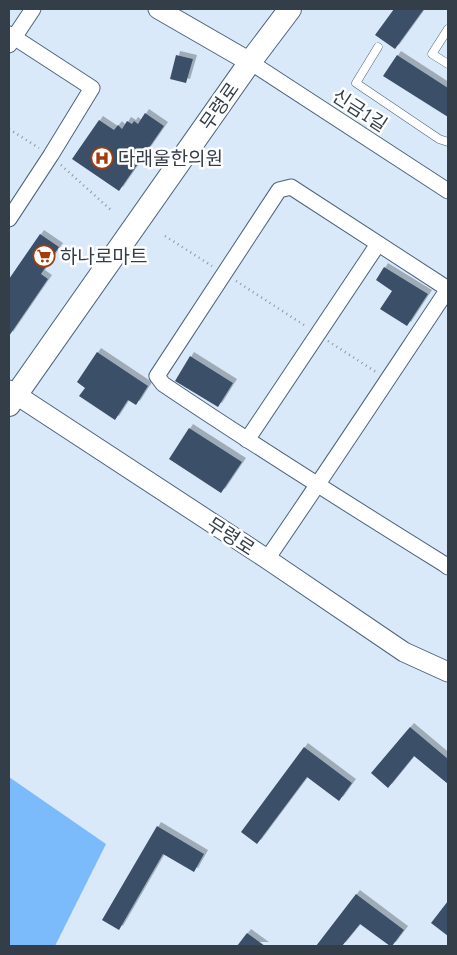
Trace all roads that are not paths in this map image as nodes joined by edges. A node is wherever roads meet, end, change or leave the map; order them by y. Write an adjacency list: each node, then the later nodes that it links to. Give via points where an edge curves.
1 (33, 9): 5 (street)
2 (158, 9): 7 (street, 무령로)
3 (290, 9): 7 (main road, 무령로)
4 (447, 33): 8 (lane, via 432,54)
5 (10, 39): 11 (street, via 92,88)
6 (378, 47): 9 (lane, via 356,83)
7 (250, 62): 10 (street, 신금1길); 13 (main road, 무령로)
8 (448, 64)
9 (448, 142)
10 (448, 191)
11 (9, 219)
12 (378, 244): 14 (street); 14 (street, via 291,187 279,190 157,376 162,384); 15 (street, via 448,289)
13 (11, 396): 16 (street, 무령로)
14 (246, 440): 15 (street)
15 (317, 485): 16 (street); 17 (street)
16 (267, 559): 18 (street, 무령로, via 404,652)
17 (448, 567)
18 (448, 672)

